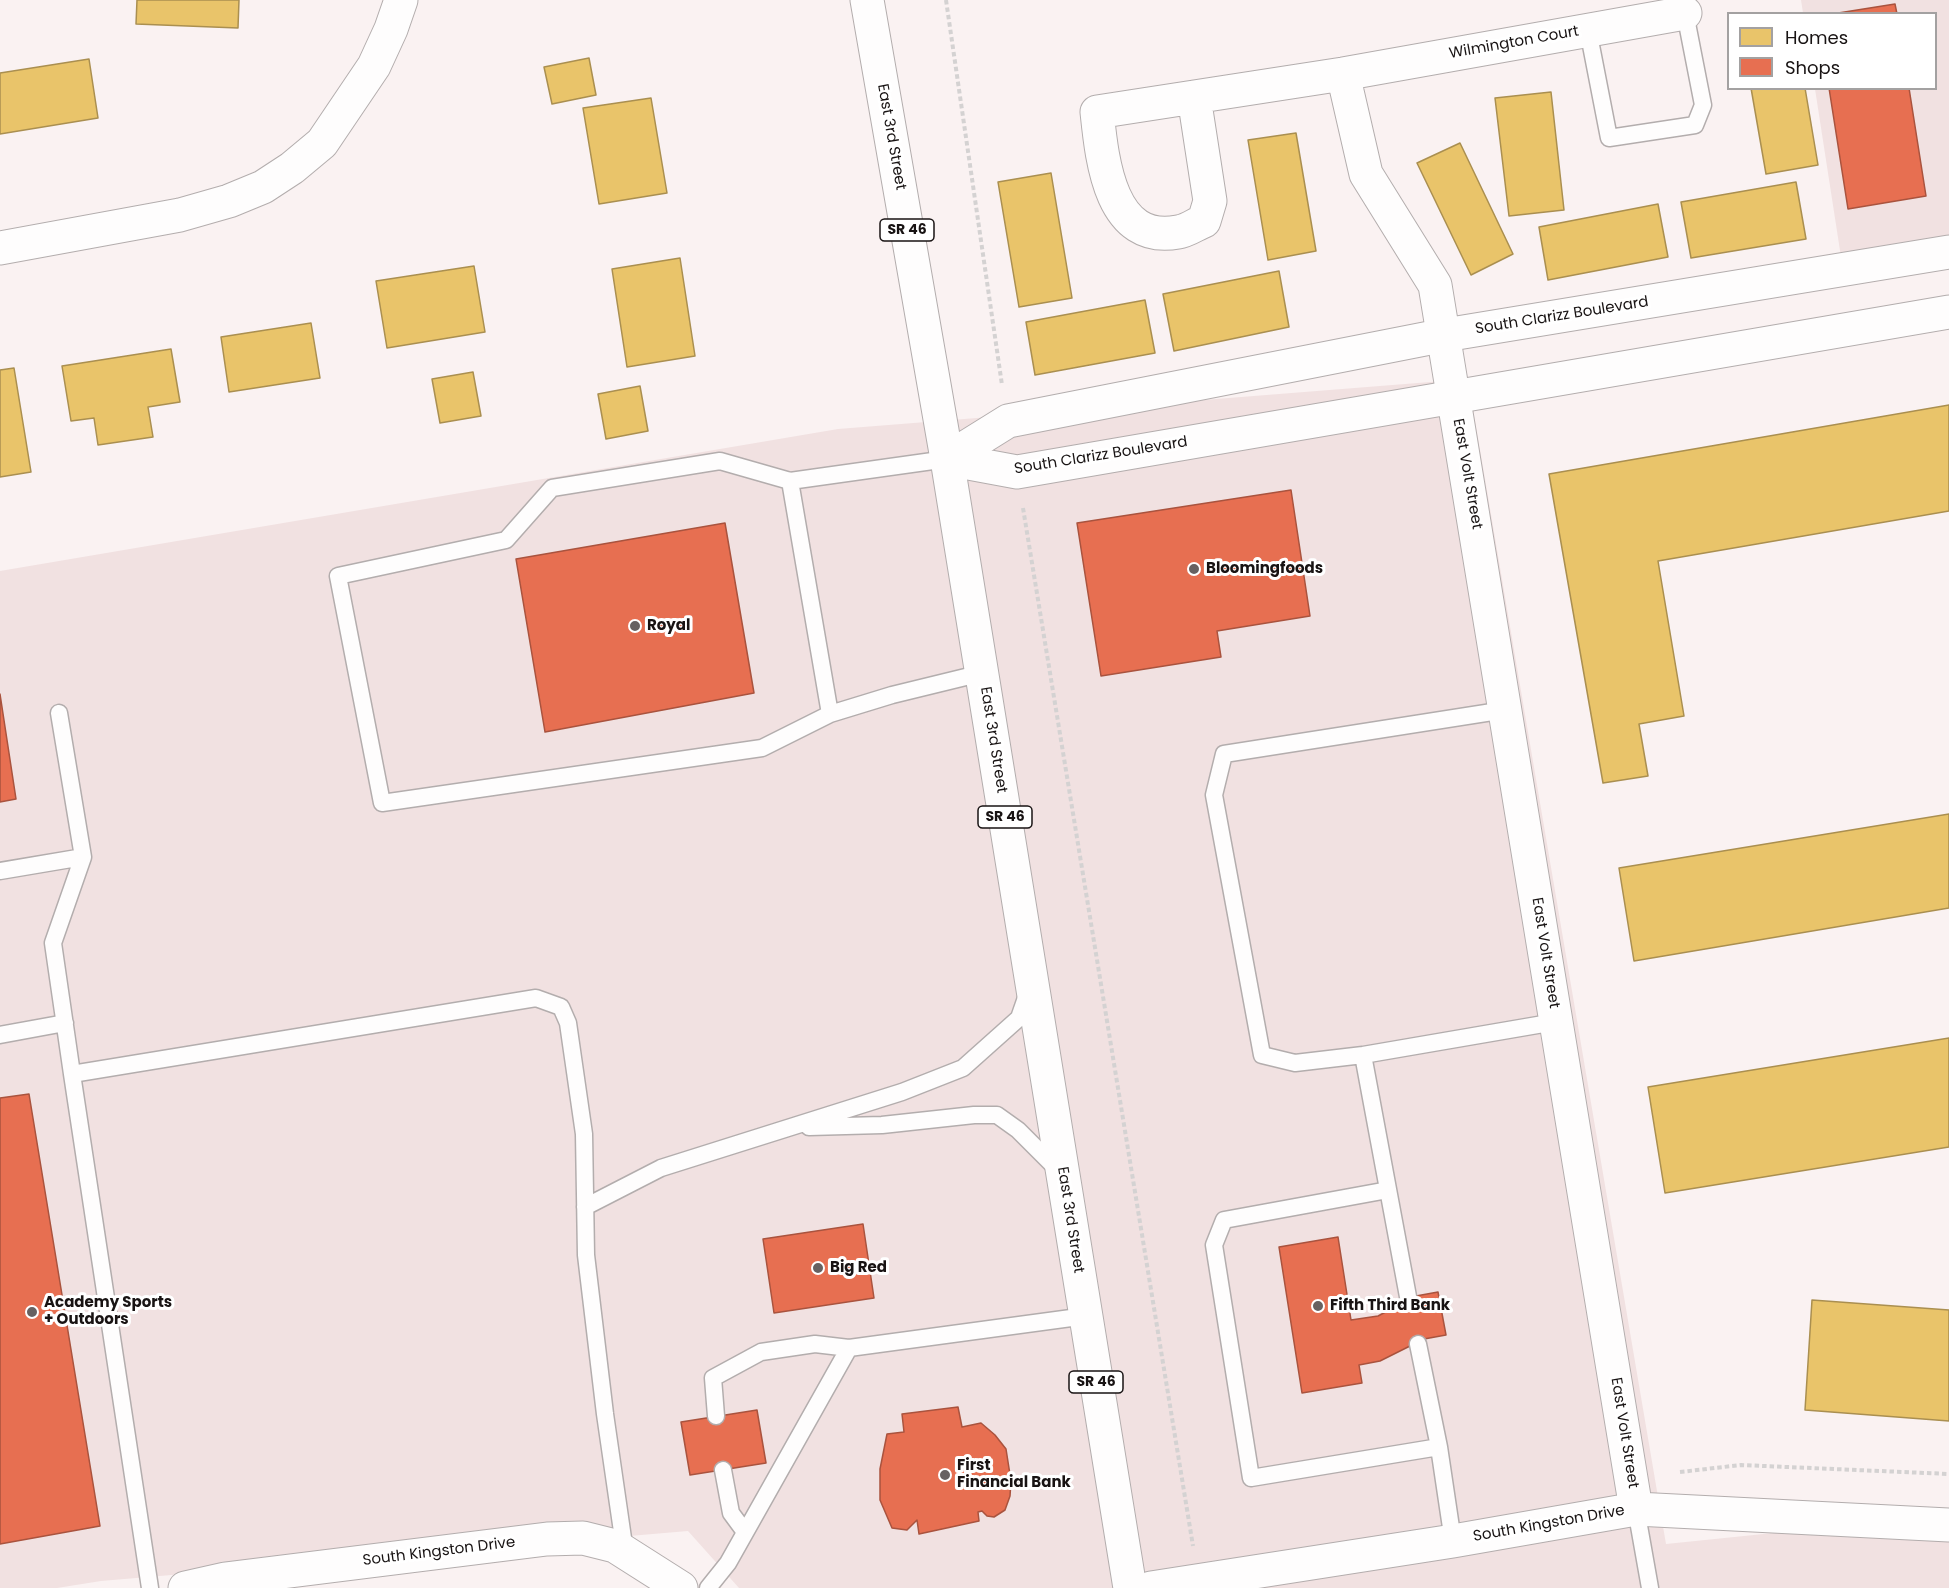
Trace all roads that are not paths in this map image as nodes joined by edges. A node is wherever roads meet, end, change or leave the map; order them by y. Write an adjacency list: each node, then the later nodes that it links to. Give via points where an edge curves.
1 (401, 0): 7 (main road, via 374,66 322,143 263,187 180,215)
2 (867, 0): 12 (main road, East 3rd Street / SR 46)
3 (1686, 13): 4 (main road, Wilmington Court); 4 (lane, via 1703,105 1695,125 1609,138)
4 (1588, 30): 5 (main road, Wilmington Court)
5 (1343, 74): 6 (main road, Wilmington Court); 10 (main road, via 1366,174 1435,285)
6 (1194, 97): 6 (main road, Wilmington Court, via 1097,112 1102,154 1114,196 1139,228 1158,233 1180,232 1204,220 1210,201)
7 (0, 248)
8 (1949, 252): 10 (main road, South Clarizz Boulevard)
9 (1949, 312): 11 (main road, South Clarizz Boulevard)
10 (1445, 335): 11 (main road); 12 (main road, South Clarizz Boulevard, via 1008,421)
11 (1454, 397): 12 (main road, South Clarizz Boulevard, via 1017,472); 15 (main road, East Volt Street)
12 (947, 459): 13 (lane); 14 (main road, East 3rd Street / SR 46)
13 (790, 481): 17 (lane); 17 (lane, via 720,461 552,488 507,540 338,576 382,803 762,748)
14 (982, 673): 17 (lane); 20 (main road, East 3rd Street / SR 46)
15 (1505, 710): 21 (main road, East Volt Street); 24 (lane, via 1224,754 1214,795 1262,1055 1295,1064)
16 (59, 712): 18 (lane)
17 (830, 714)
18 (83, 857): 19 (lane); 22 (lane, via 53,943)
19 (0, 871)
20 (1032, 982): 26 (lane, via 1019,1018 963,1068 902,1092); 27 (main road, East 3rd Street / SR 46)
21 (1555, 1022): 24 (lane); 37 (main road, East Volt Street)
22 (65, 1023): 23 (lane); 25 (lane)
23 (0, 1035)
24 (1363, 1055): 28 (lane)
25 (72, 1074): 29 (lane, via 490,1005 536,998 549,1001 561,1007 568,1023 584,1134); 42 (lane)
26 (787, 1128): 27 (lane, via 997,1115 1018,1130); 29 (lane, via 661,1168)
27 (1063, 1175): 31 (main road, East 3rd Street / SR 46)
28 (1388, 1190): 30 (lane); 35 (lane, via 1224,1220 1214,1245 1251,1478)
29 (585, 1207): 41 (lane, via 586,1255)
30 (1409, 1302)
31 (1086, 1316): 33 (lane); 46 (main road, East 3rd Street / SR 46)
32 (1418, 1344): 35 (lane)
33 (849, 1348): 34 (lane, via 815,1344 761,1352 713,1378); 39 (lane)
34 (716, 1416)
35 (1439, 1447): 40 (lane)
36 (723, 1470): 39 (lane, via 731,1513)
37 (1634, 1495): 38 (main road, South Kingston Drive); 40 (main road, South Kingston Drive); 48 (lane)
38 (1949, 1525)
39 (745, 1532): 45 (lane)
40 (1454, 1541): 47 (main road, South Kingston Drive)
41 (626, 1552): 43 (main road, South Kingston Drive, via 583,1538 547,1539 225,1578); 44 (main road, South Kingston Drive)
42 (150, 1588)
43 (185, 1588)
44 (681, 1588)
45 (708, 1588)
46 (1130, 1588)
47 (1151, 1588)
48 (1650, 1588)

